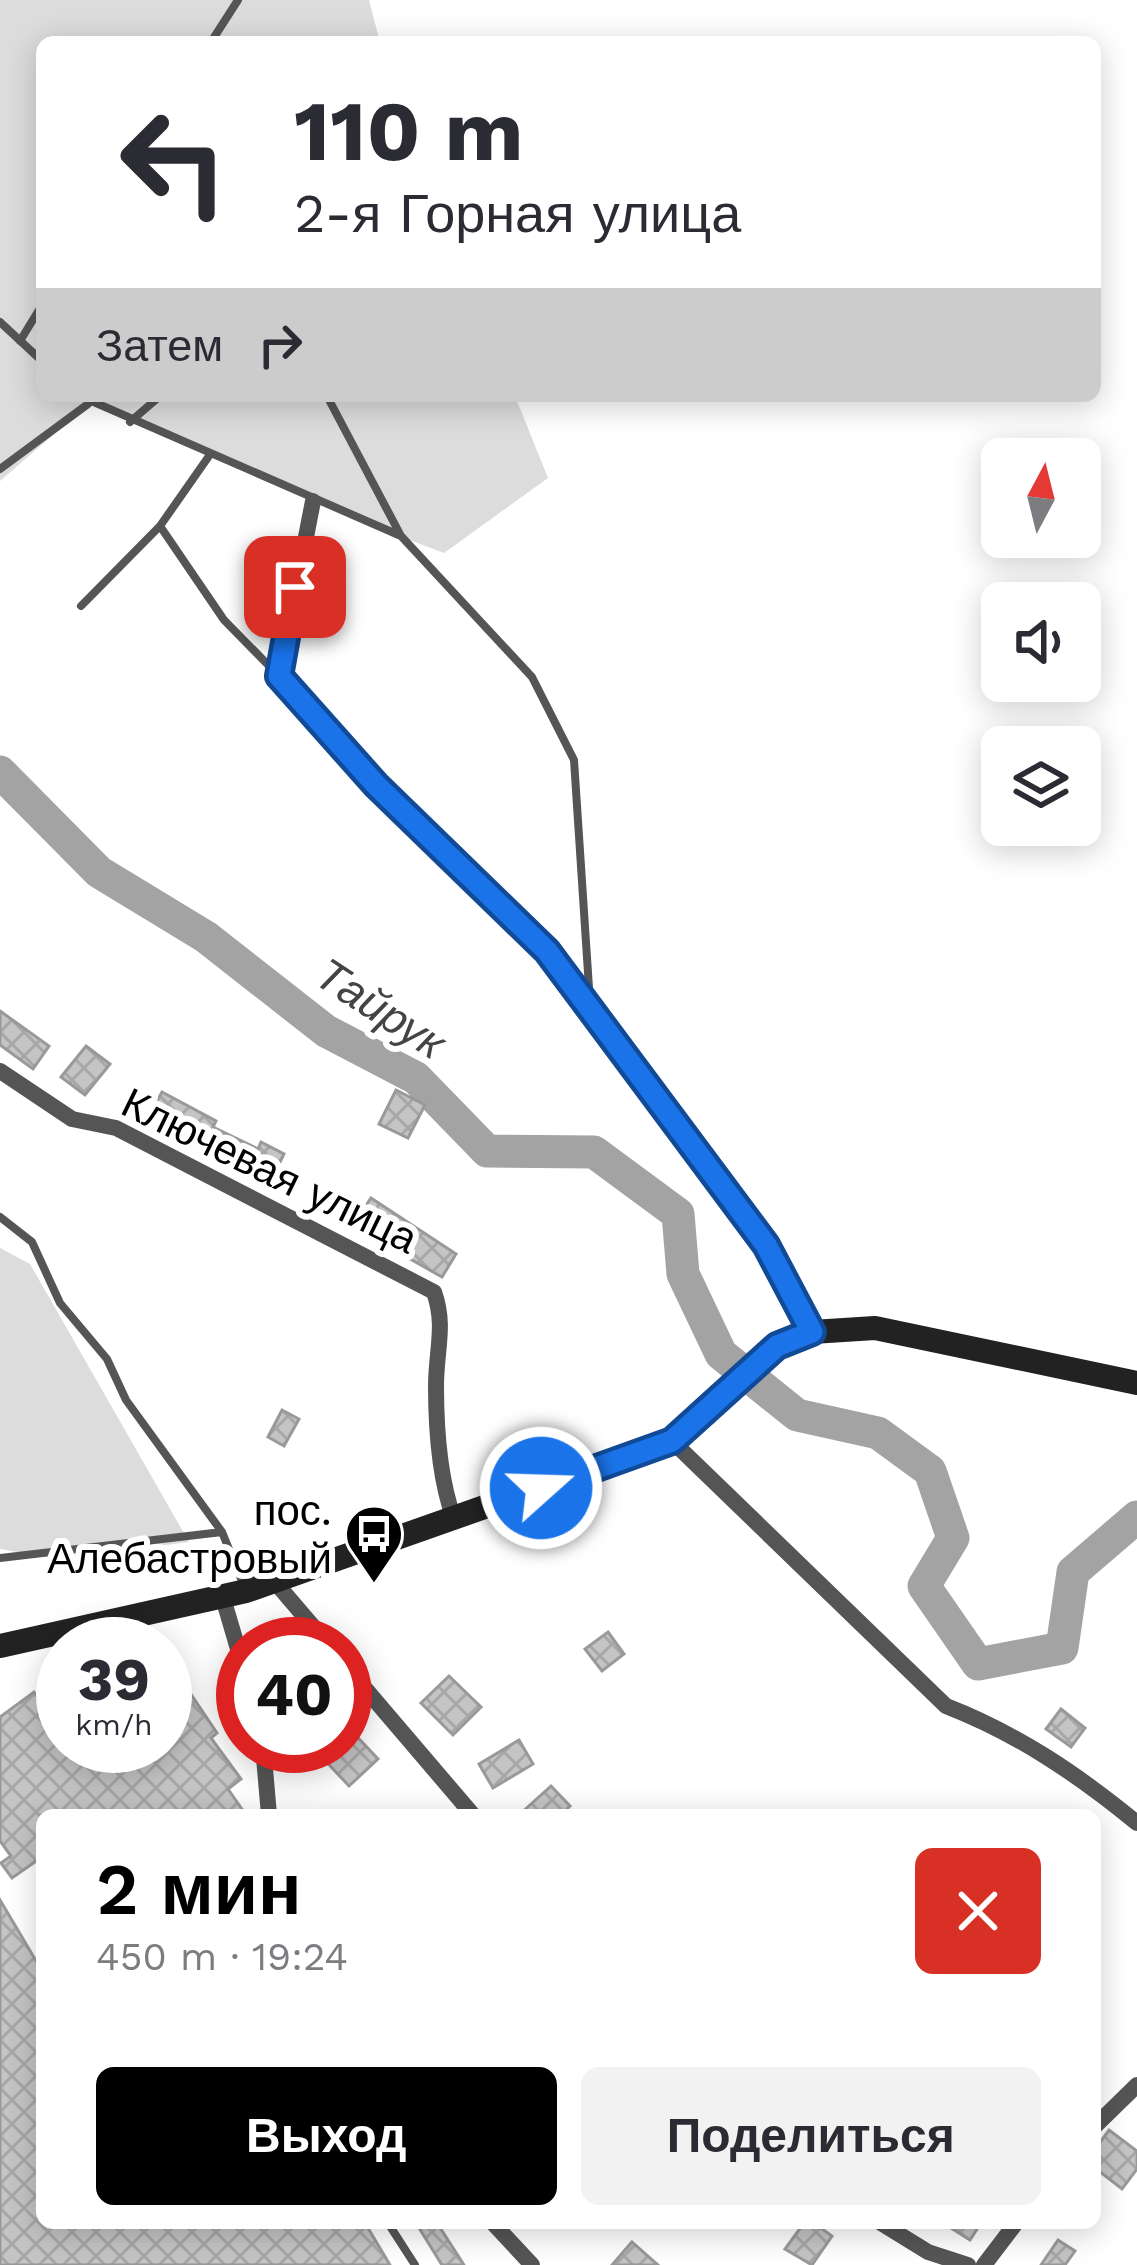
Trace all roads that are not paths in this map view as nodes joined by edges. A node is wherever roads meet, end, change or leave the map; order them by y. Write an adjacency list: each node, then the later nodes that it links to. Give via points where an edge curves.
1 (238, 0): 2 (lane)
2 (215, 36)
3 (36, 315): 5 (lane)
4 (0, 322): 5 (lane)
5 (20, 341): 6 (lane)
6 (36, 356)
7 (153, 402): 10 (lane)
8 (330, 402): 15 (lane)
9 (88, 404): 10 (lane); 12 (lane)
10 (130, 422): 11 (lane)
11 (209, 456): 13 (lane); 14 (lane)
12 (0, 469)
13 (313, 501): 15 (lane); 17 (street)
14 (160, 526): 16 (lane); 17 (lane, via 224,620)
15 (401, 536): 18 (lane, via 532,677 574,760)
16 (81, 606)
17 (279, 676): 18 (street, via 376,785 547,951)
18 (590, 1011): 21 (street, via 766,1245)
19 (0, 1071): 24 (street, Ключевая улица, via 73,1118 136,1137 434,1292 444,1320 436,1384 443,1490)
20 (0, 1217): 25 (lane, via 32,1242 60,1303 107,1359 126,1400)
21 (812, 1332): 22 (street, via 875,1328); 23 (street, via 777,1346)
22 (1137, 1382)
23 (672, 1441): 24 (street); 36 (street, via 946,1706 1000,1727 1078,1774)
24 (454, 1519): 27 (street)
25 (222, 1532): 26 (lane); 28 (lane)
26 (0, 1558)
27 (275, 1582): 28 (street); 30 (street)
28 (235, 1595): 29 (street); 31 (street)
29 (237, 1617)
30 (305, 1617)
31 (0, 1646)
32 (372, 1697): 35 (street)
33 (265, 1773): 34 (street)
34 (268, 1809)
35 (468, 1809)
36 (1137, 1823)
37 (1137, 2085): 38 (street)
38 (1101, 2120)
39 (392, 2229): 44 (lane)
40 (499, 2229): 45 (street)
41 (888, 2229): 43 (street)
42 (1011, 2229): 47 (street)
43 (924, 2259): 46 (street)
44 (415, 2265)
45 (532, 2265)
46 (968, 2265)
47 (984, 2265)

